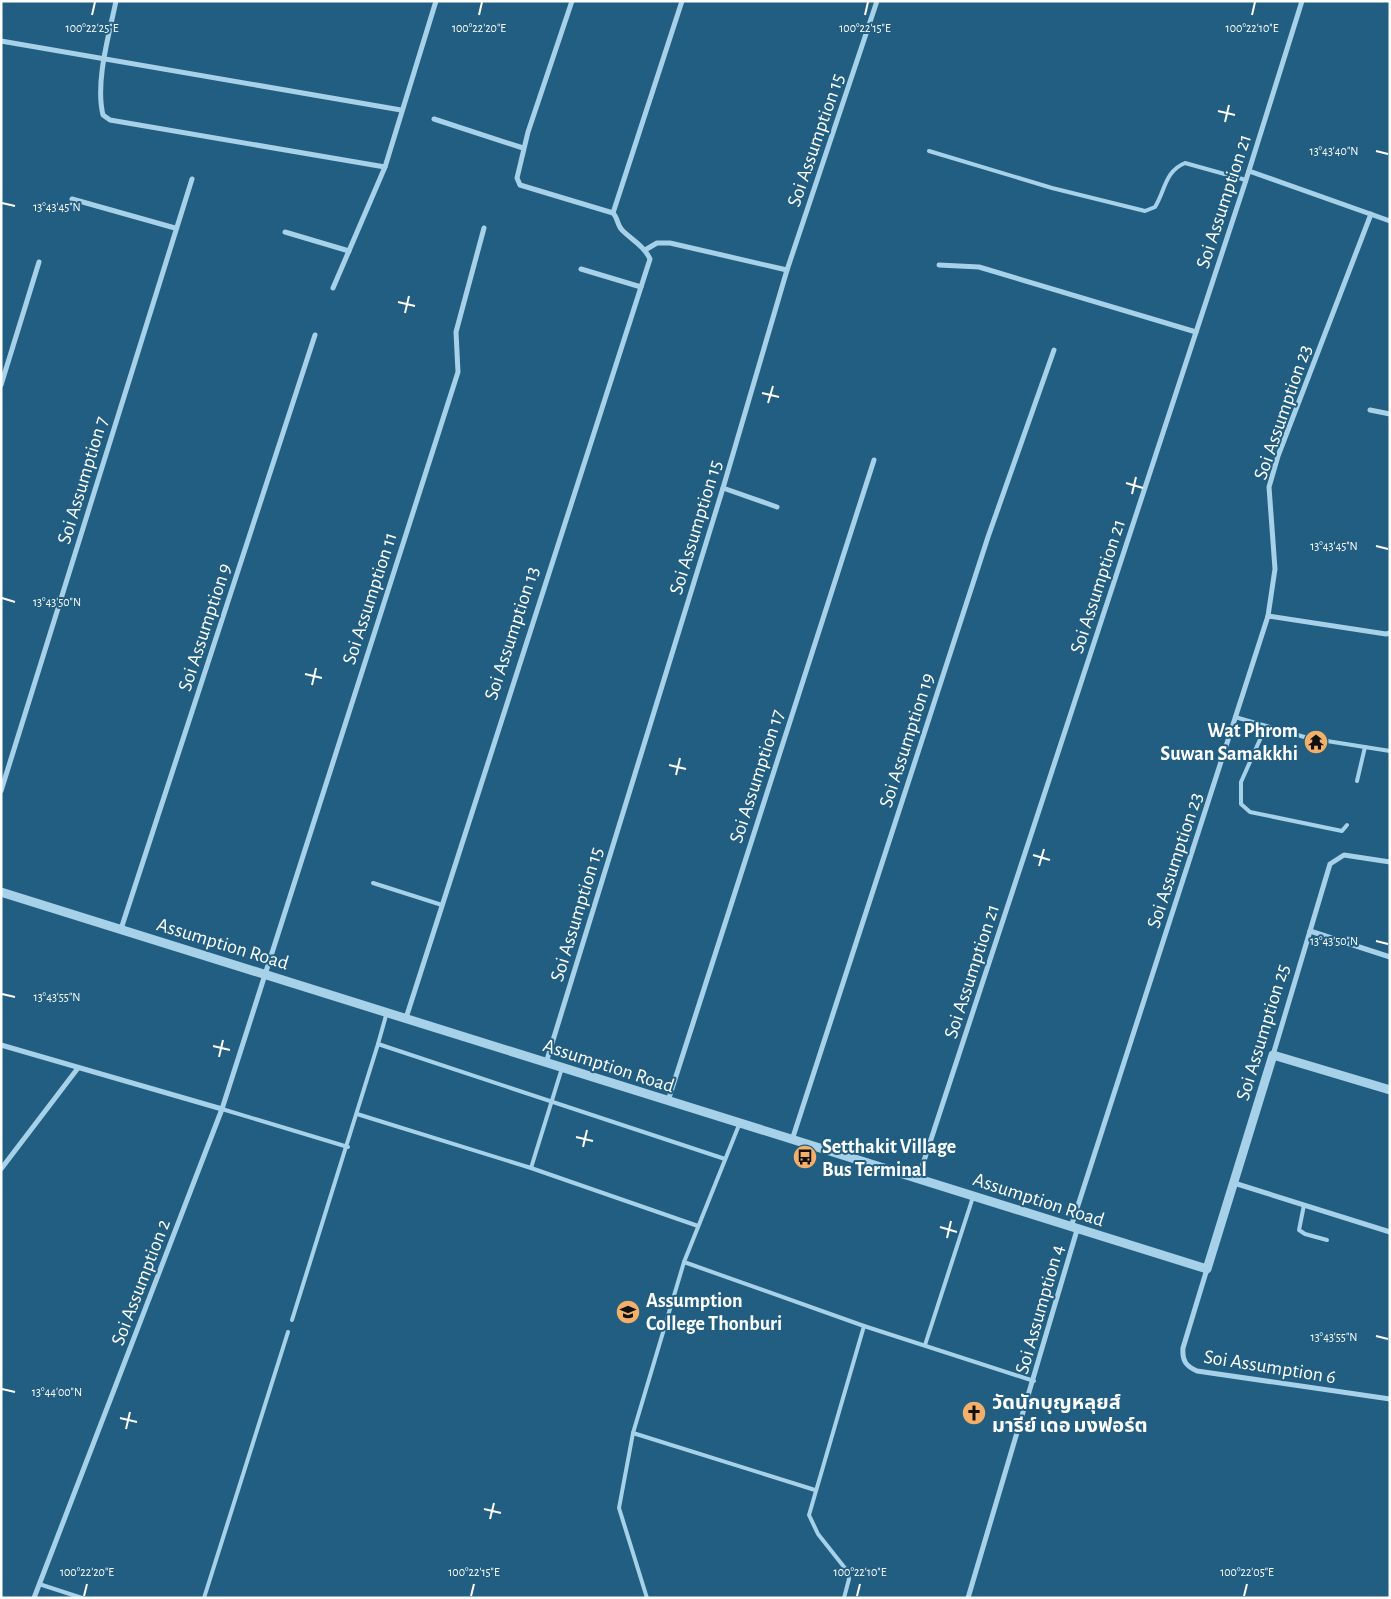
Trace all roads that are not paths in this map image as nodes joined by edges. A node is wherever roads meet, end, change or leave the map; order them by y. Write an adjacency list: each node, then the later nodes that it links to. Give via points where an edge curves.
1 (116, 1): 8 (street)
2 (436, 1): 9 (street)
3 (572, 1): 11 (street)
4 (682, 1): 18 (street)
5 (877, 1): 29 (street, Soi Assumption 15)
6 (1302, 1): 14 (street, Soi Assumption 21)
7 (1, 41): 8 (street)
8 (105, 58): 9 (street); 13 (street, via 101,106 103,115 110,120)
9 (401, 110): 13 (street)
10 (434, 119): 11 (street)
11 (523, 148): 18 (street, via 517,178 520,185)
12 (929, 151): 16 (lane, via 1052,188 1145,211 1155,207 1169,173 1177,166 1184,164)
13 (385, 168): 25 (street)
14 (1249, 171): 16 (street, Soi Assumption 21); 19 (street)
15 (192, 178): 21 (street, Soi Assumption 7)
16 (1246, 180): 32 (street, Soi Assumption 21)
17 (72, 199): 21 (street)
18 (613, 213): 24 (street, via 620,228)
19 (1371, 214): 20 (street); 41 (street, Soi Assumption 23, via 1278,456 1270,486 1275,569)
20 (1390, 221)
21 (175, 228): 48 (street, Soi Assumption 7)
22 (484, 228): 57 (street, Soi Assumption 11, via 456,332 458,372)
23 (284, 232): 25 (street)
24 (646, 250): 29 (street, via 657,243 670,243); 30 (street, Soi Assumption 13, via 650,259)
25 (349, 251): 31 (street)
26 (39, 262): 35 (street)
27 (939, 265): 32 (street, via 979,267)
28 (580, 269): 30 (street)
29 (787, 270): 39 (street, Soi Assumption 15)
30 (641, 287): 53 (street, Soi Assumption 13)
31 (333, 288)
32 (1196, 332): 77 (street, Soi Assumption 21)
33 (315, 335): 54 (street, Soi Assumption 9)
34 (1054, 350): 72 (street, Soi Assumption 19, via 988,537)
35 (1, 385)
36 (1370, 410): 37 (street)
37 (1390, 414)
38 (874, 460): 68 (street, Soi Assumption 17)
39 (723, 488): 40 (street); 63 (street, Soi Assumption 15)
40 (777, 507)
41 (1268, 616): 42 (street); 43 (street, Soi Assumption 23)
42 (1390, 633)
43 (1235, 717): 44 (lane); 82 (street, Soi Assumption 23)
44 (1266, 726): 45 (lane, via 1308,738); 49 (lane, via 1241,782 1241,804 1250,812 1326,828 1342,831)
45 (1365, 747): 46 (lane); 47 (lane)
46 (1390, 751)
47 (1357, 782)
48 (1, 791)
49 (1347, 825)
50 (1390, 862): 55 (street, Soi Assumption 25, via 1344,855 1330,864)
51 (373, 883): 53 (lane)
52 (1, 892): 54 (street, Assumption Road)
53 (442, 905): 59 (street, Soi Assumption 13)
54 (121, 929): 57 (street, Assumption Road)
55 (1310, 932): 56 (street); 62 (street, Soi Assumption 25)
56 (1390, 956)
57 (263, 974): 58 (street, Assumption Road); 69 (street, Soi Assumption 2)
58 (387, 1012): 59 (street, Assumption Road); 60 (lane)
59 (406, 1018): 63 (street, Assumption Road)
60 (378, 1044): 67 (lane); 70 (lane)
61 (1, 1045): 64 (street)
62 (1273, 1055): 66 (street); 78 (street, Soi Assumption 25)
63 (546, 1063): 65 (street, Assumption Road)
64 (78, 1068): 69 (street); 76 (street)
65 (562, 1068): 67 (lane); 68 (street, Assumption Road)
66 (1390, 1090)
67 (551, 1102): 74 (lane); 75 (lane)
68 (667, 1102): 71 (street, Assumption Road)
69 (222, 1109): 73 (lane); 95 (street, Soi Assumption 2)
70 (357, 1114): 73 (lane); 75 (lane)
71 (739, 1125): 72 (street, Assumption Road); 74 (lane)
72 (792, 1141): 77 (street, Assumption Road)
73 (348, 1147): 87 (lane)
74 (726, 1159): 81 (lane)
75 (531, 1168): 81 (lane)
76 (1, 1169)
77 (918, 1180): 79 (street, Assumption Road)
78 (1234, 1183): 80 (street); 86 (street, Soi Assumption 25)
79 (973, 1196): 82 (street, Assumption Road); 90 (lane)
80 (1304, 1205): 83 (street); 84 (lane, via 1299,1230)
81 (698, 1226): 85 (lane)
82 (1074, 1229): 86 (street, Assumption Road); 91 (street, Soi Assumption 4)
83 (1390, 1232)
84 (1327, 1240)
85 (684, 1262): 88 (lane); 93 (lane)
86 (1207, 1270): 92 (street, Soi Assumption 6, via 1183,1348 1182,1358 1188,1367 1197,1371)
87 (292, 1320)
88 (864, 1326): 90 (lane); 94 (lane)
89 (288, 1332): 98 (lane)
90 (925, 1345): 91 (lane)
91 (1034, 1381): 101 (street, Soi Assumption 4)
92 (1390, 1399)
93 (633, 1433): 94 (lane); 99 (lane, via 619,1508)
94 (815, 1490): 100 (lane, via 810,1520 848,1572)
95 (39, 1584): 96 (street, Soi Assumption 2); 97 (lane)
96 (34, 1598)
97 (82, 1598)
98 (204, 1598)
99 (648, 1598)
100 (844, 1598)
101 (968, 1598)

